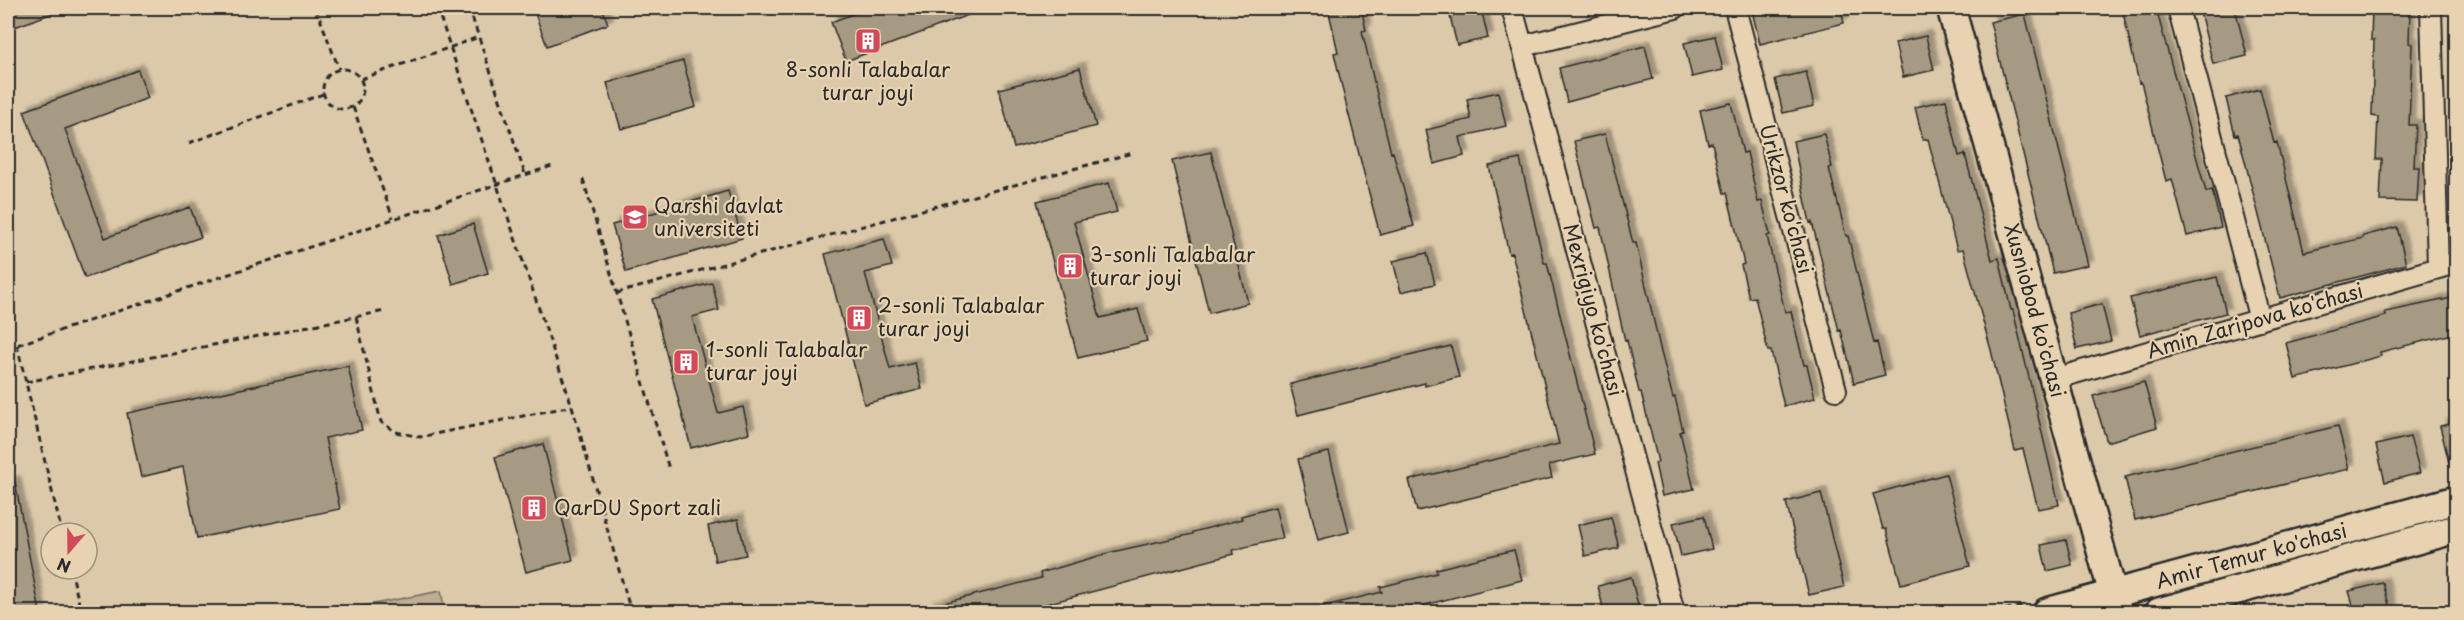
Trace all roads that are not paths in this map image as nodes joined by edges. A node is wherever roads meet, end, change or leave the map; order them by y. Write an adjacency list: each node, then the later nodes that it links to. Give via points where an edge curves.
1 (1512, 8): 7 (street, Mexrigiyo ko'chasi)
2 (1676, 8): 7 (street)
3 (1736, 8): 11 (street, Urikzor ko'chasi)
4 (1951, 8): 10 (main road, Xusniobod ko'chasi)
5 (2178, 8): 9 (street)
6 (2431, 8): 8 (street)
7 (1523, 46): 15 (street, Mexrigiyo ko'chasi)
8 (2447, 265): 9 (street, Amin Zaripova ko'chasi)
9 (2260, 320): 10 (street, Amin Zaripova ko'chasi)
10 (2054, 379): 14 (main road, Xusniobod ko'chasi)
11 (1836, 390)
12 (2457, 500): 14 (main road, Amir Temur ko'chasi)
13 (2457, 529): 17 (main road, Amir Temur ko'chasi)
14 (2115, 604): 16 (main road, Amir Temur ko'chasi)
15 (1674, 612)
16 (2047, 612)
17 (2159, 612)

